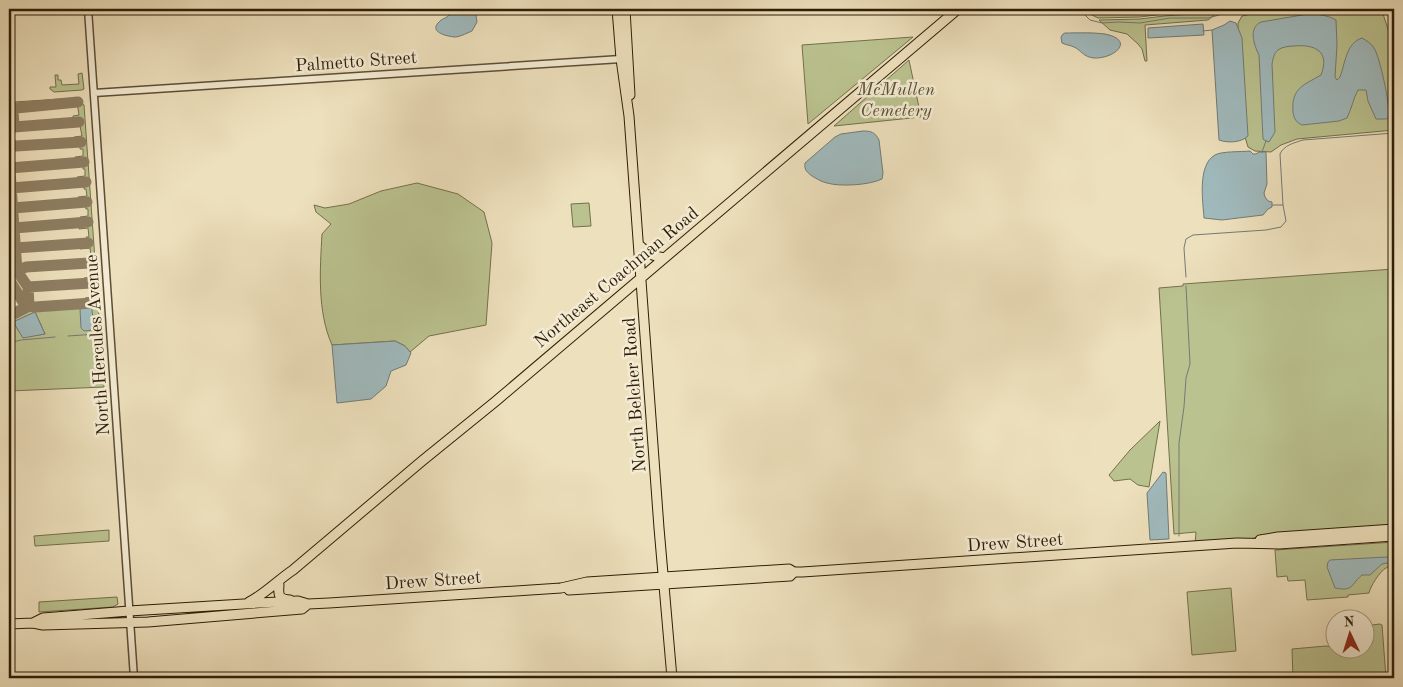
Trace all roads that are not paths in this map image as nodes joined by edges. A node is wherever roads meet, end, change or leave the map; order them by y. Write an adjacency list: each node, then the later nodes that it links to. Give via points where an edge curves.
1 (88, 9): 6 (street, North Hercules Avenue)
2 (617, 9): 5 (main road, North Belcher Road)
3 (625, 9): 7 (main road, North Belcher Road, via 631,91)
4 (958, 9): 9 (main road, Northeast Coachman Road)
5 (621, 59): 6 (street, Palmetto Street); 7 (main road, North Belcher Road)
6 (94, 93): 22 (street, North Hercules Avenue)
7 (629, 110): 8 (main road, North Belcher Road)
8 (639, 245): 9 (main road, via 646,252); 10 (main road, North Belcher Road)
9 (664, 258): 10 (main road, Northeast Coachman Road)
10 (641, 277): 14 (main road, Northeast Coachman Road); 15 (main road, North Belcher Road)
11 (1394, 528): 13 (main road, Drew Street, via 1278,537)
12 (1394, 536): 13 (main road, Drew Street)
13 (1238, 544): 15 (main road, Drew Street, via 794,572 790,576)
14 (294, 570): 16 (main road, Northeast Coachman Road); 18 (main road, Northeast Coachman Road)
15 (664, 581): 20 (main road, Drew Street, via 572,590 561,588); 28 (main road, North Belcher Road)
16 (279, 585): 17 (main road, via 280,597); 19 (main road, Northeast Coachman Road)
17 (298, 601): 19 (main road, Drew Street); 20 (main road, Drew Street)
18 (247, 603): 19 (main road, Drew Street); 21 (main road, Drew Street)
19 (259, 603): 23 (main road, Drew Street, via 249,608)
20 (308, 604): 23 (main road, Drew Street, via 302,609)
21 (223, 605): 22 (main road, Drew Street); 23 (main road, via 197,610)
22 (129, 611): 24 (main road, Drew Street, via 43,618); 25 (street, North Hercules Avenue)
23 (189, 617): 25 (main road, Drew Street)
24 (33, 622): 25 (main road, Drew Street, via 43,625); 26 (main road, Drew Street)
25 (130, 622): 27 (street, North Hercules Avenue)
26 (9, 624)
27 (134, 678)
28 (672, 678)

